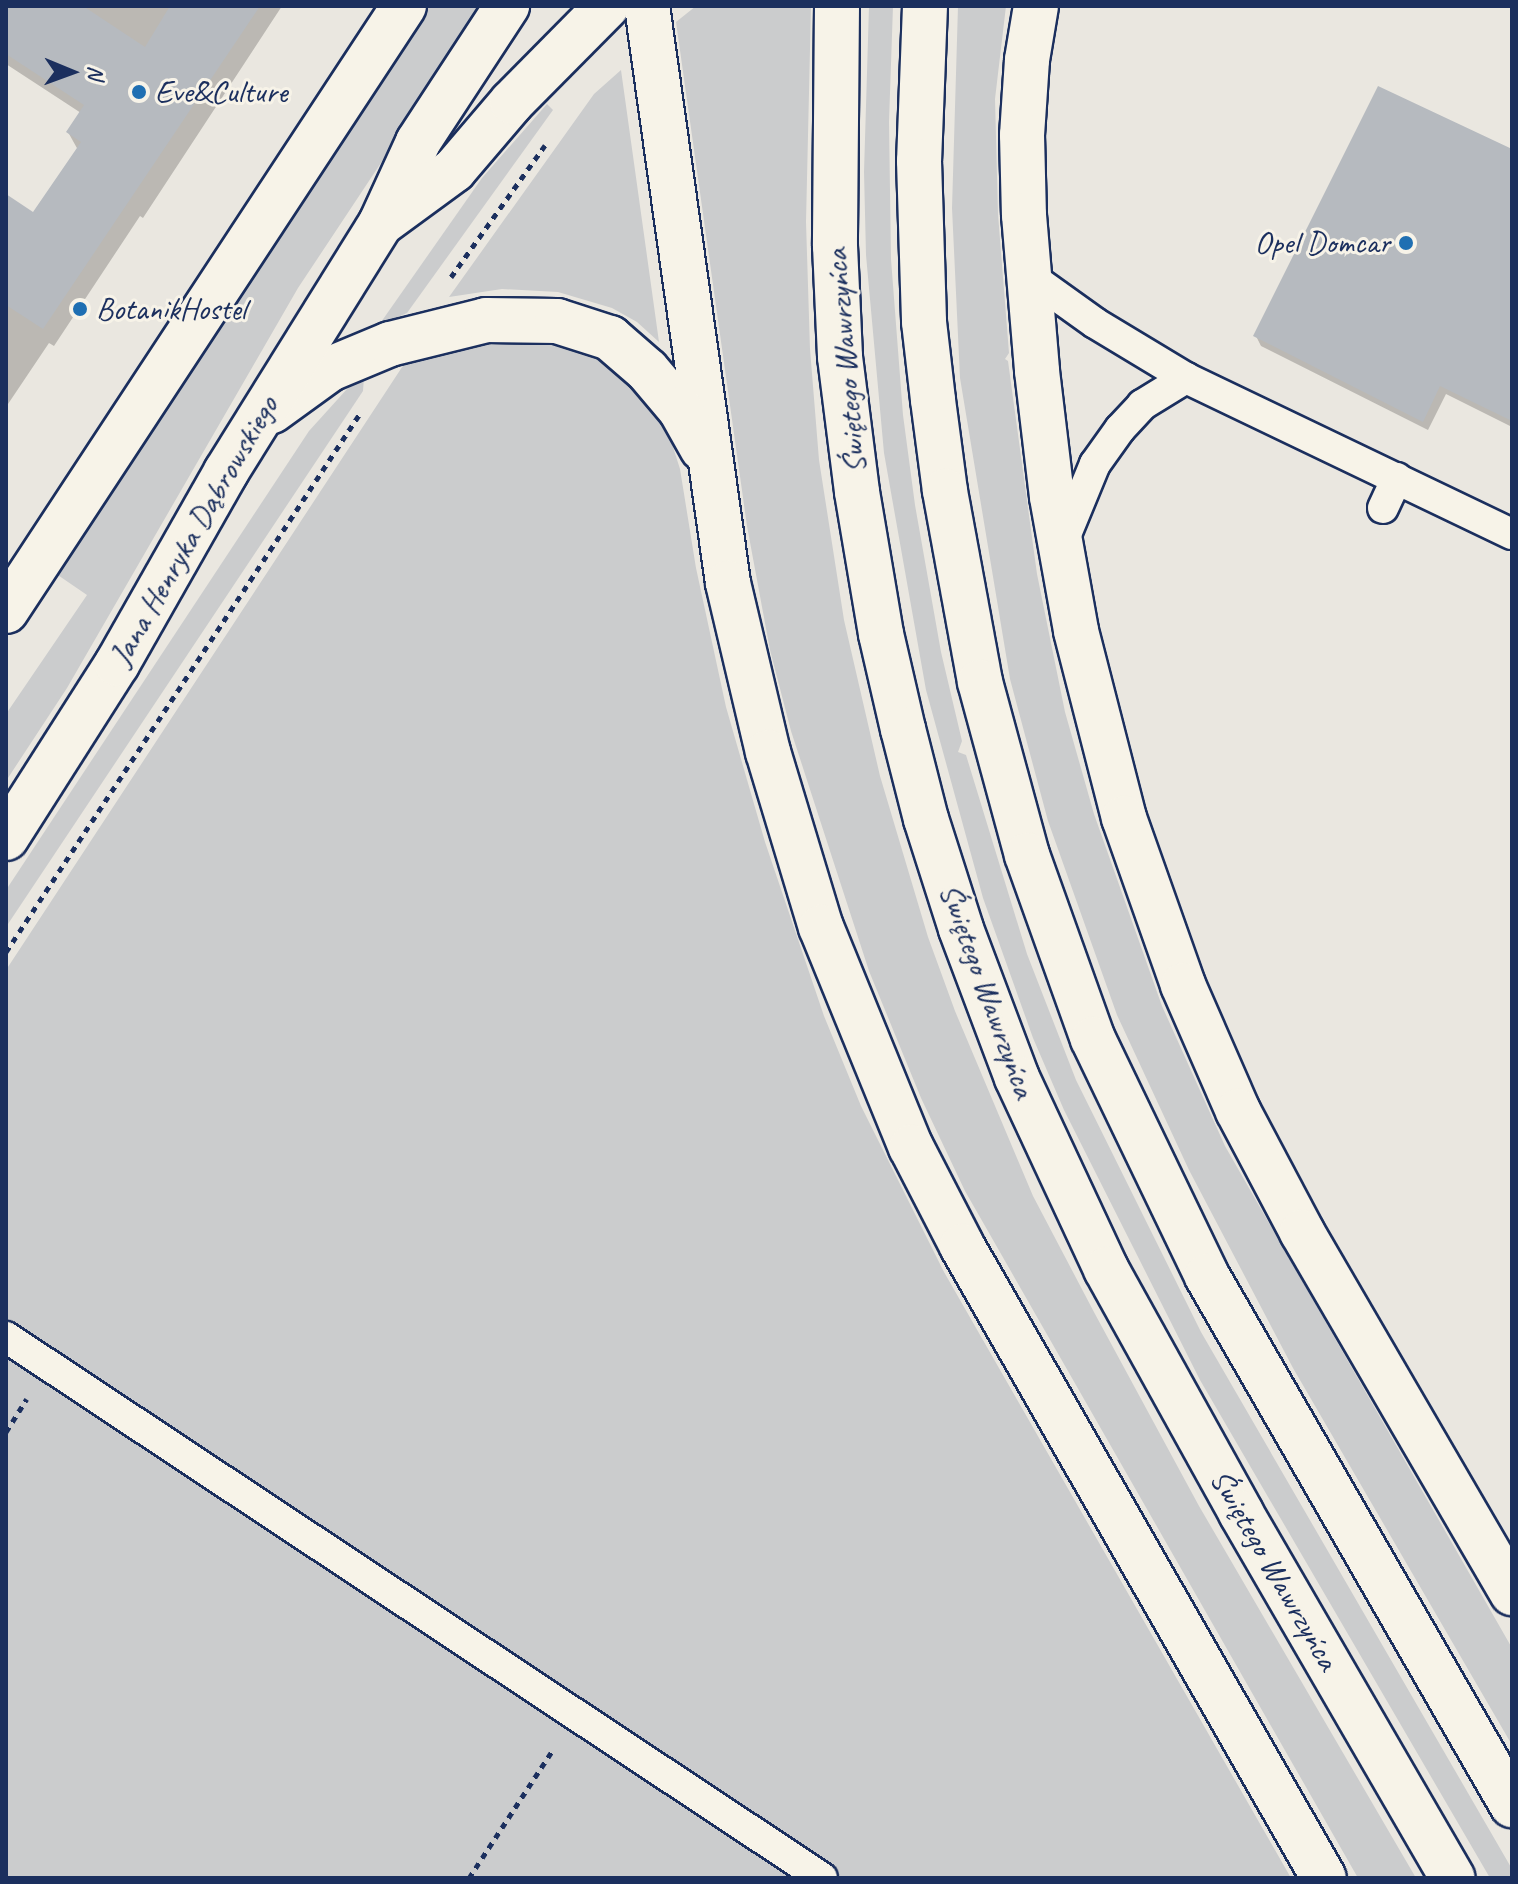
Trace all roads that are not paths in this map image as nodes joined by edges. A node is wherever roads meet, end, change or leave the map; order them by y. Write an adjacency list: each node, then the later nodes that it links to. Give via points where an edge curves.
1 (404, 6): 17 (main road)
2 (507, 6): 8 (main road, Jana Henryka Dąbrowskiego, via 418,142)
3 (607, 6): 8 (main road, Jana Henryka Dąbrowskiego, via 454,170)
4 (647, 6): 12 (main road)
5 (837, 6): 24 (main road, Świętego Wawrzyńca, via 835,246 840,357 857,492 903,729 961,929 1017,1078 1106,1269)
6 (925, 6): 21 (main road, via 920,188 924,322 933,400 980,682 1027,855 1093,1039 1207,1276)
7 (1036, 6): 9 (main road, via 1022,135)
8 (381, 223): 11 (main road, Jana Henryka Dąbrowskiego)
9 (1028, 275): 10 (lane); 16 (main road)
10 (1186, 378): 13 (lane); 16 (lane, via 1142,405 1120,429 1095,464)
11 (250, 432): 12 (main road, via 315,378 372,350 486,320 557,321 610,338 647,370 680,409); 18 (main road, Jana Henryka Dąbrowskiego, via 117,664)
12 (711, 467): 23 (main road, via 728,583 768,752 821,927 911,1147 962,1246)
13 (1397, 478): 14 (lane); 15 (lane)
14 (1383, 508)
15 (1512, 534)
16 (1061, 548): 20 (main road, via 1076,631 1124,818 1204,1035 1302,1232)
17 (6, 611)
18 (6, 838)
19 (6, 1337): 22 (lane)
20 (1512, 1593)
21 (1512, 1805)
22 (822, 1878)
23 (1324, 1878)
24 (1453, 1878)

